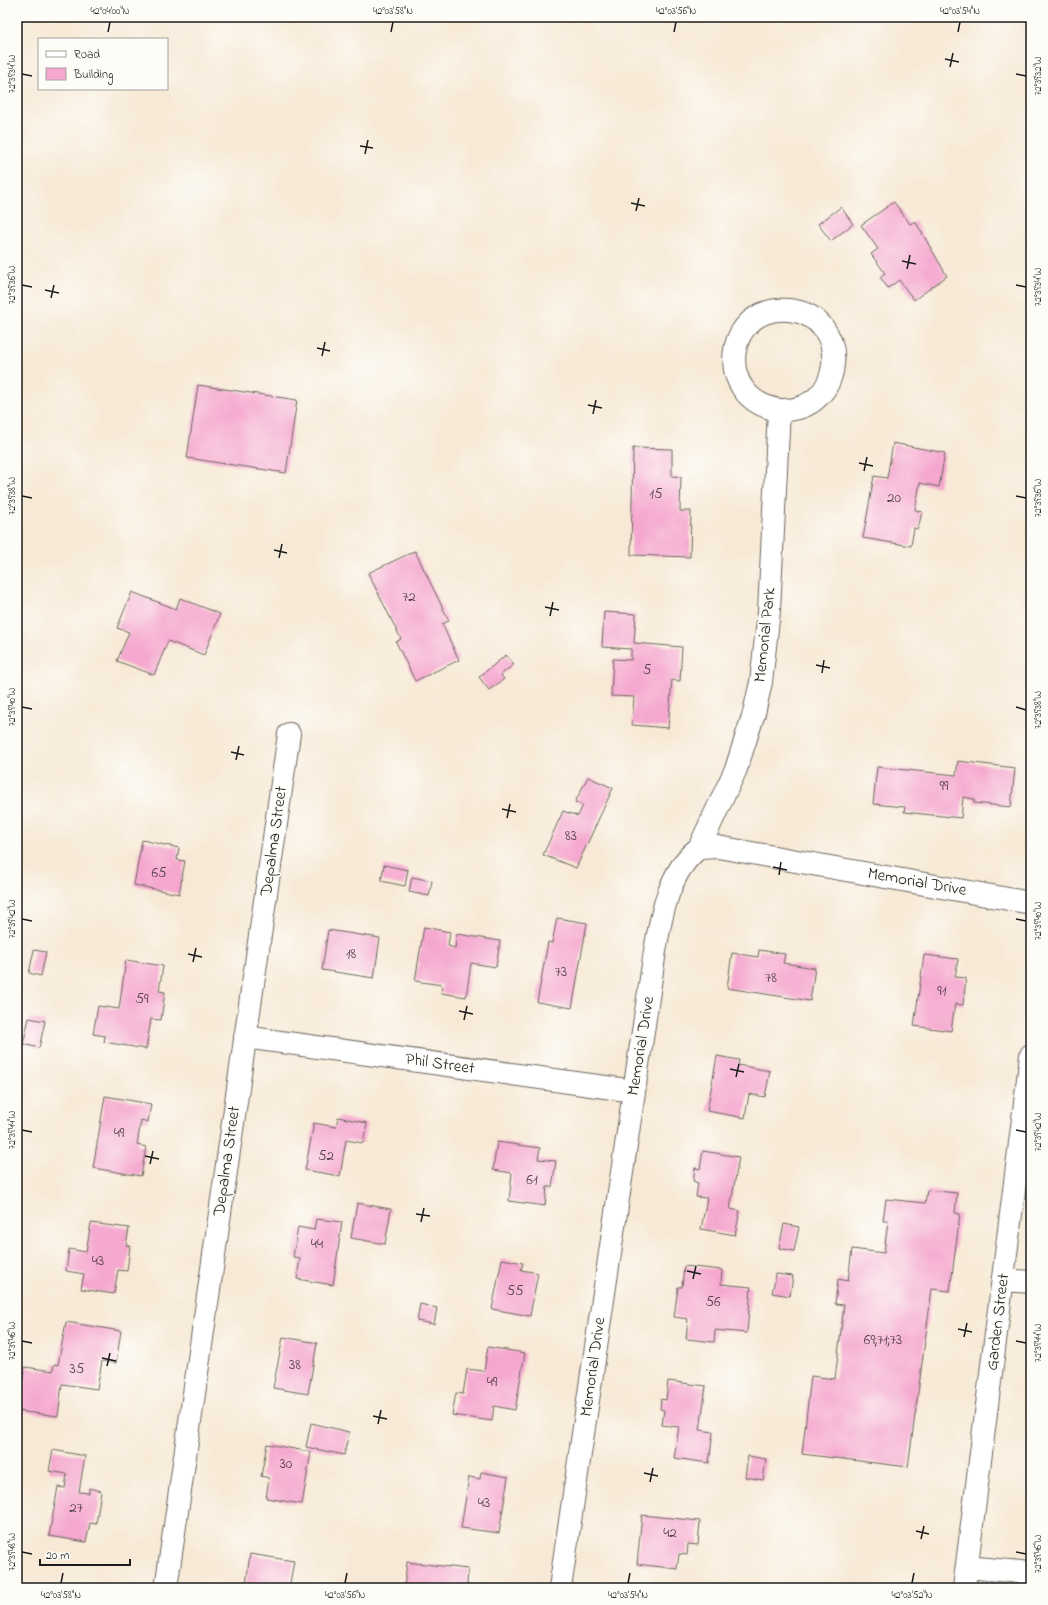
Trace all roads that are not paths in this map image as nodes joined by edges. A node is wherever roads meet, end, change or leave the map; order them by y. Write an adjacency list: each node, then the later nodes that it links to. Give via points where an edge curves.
1 (779, 410): 1 (street, via 764,406 746,392 737,379 734,356 741,334 751,322 764,314 787,310 802,313 821,326 829,338 834,360 832,375 820,395 802,407); 3 (street, Memorial Park, via 770,611 761,682 736,769)
2 (289, 734): 5 (street, Depalma Street)
3 (699, 848): 4 (street, Memorial Drive, via 718,847); 7 (street, Memorial Drive, via 679,872 662,916)
4 (1031, 903)
5 (245, 1037): 7 (street, Phil Street); 12 (street, Depalma Street)
6 (1031, 1055): 8 (street, Garden Street)
7 (634, 1091): 13 (street, Memorial Drive)
8 (1003, 1280): 9 (street); 11 (street, Garden Street)
9 (1031, 1282)
10 (1031, 1573): 11 (street)
11 (966, 1578)
12 (166, 1588)
13 (560, 1588)

